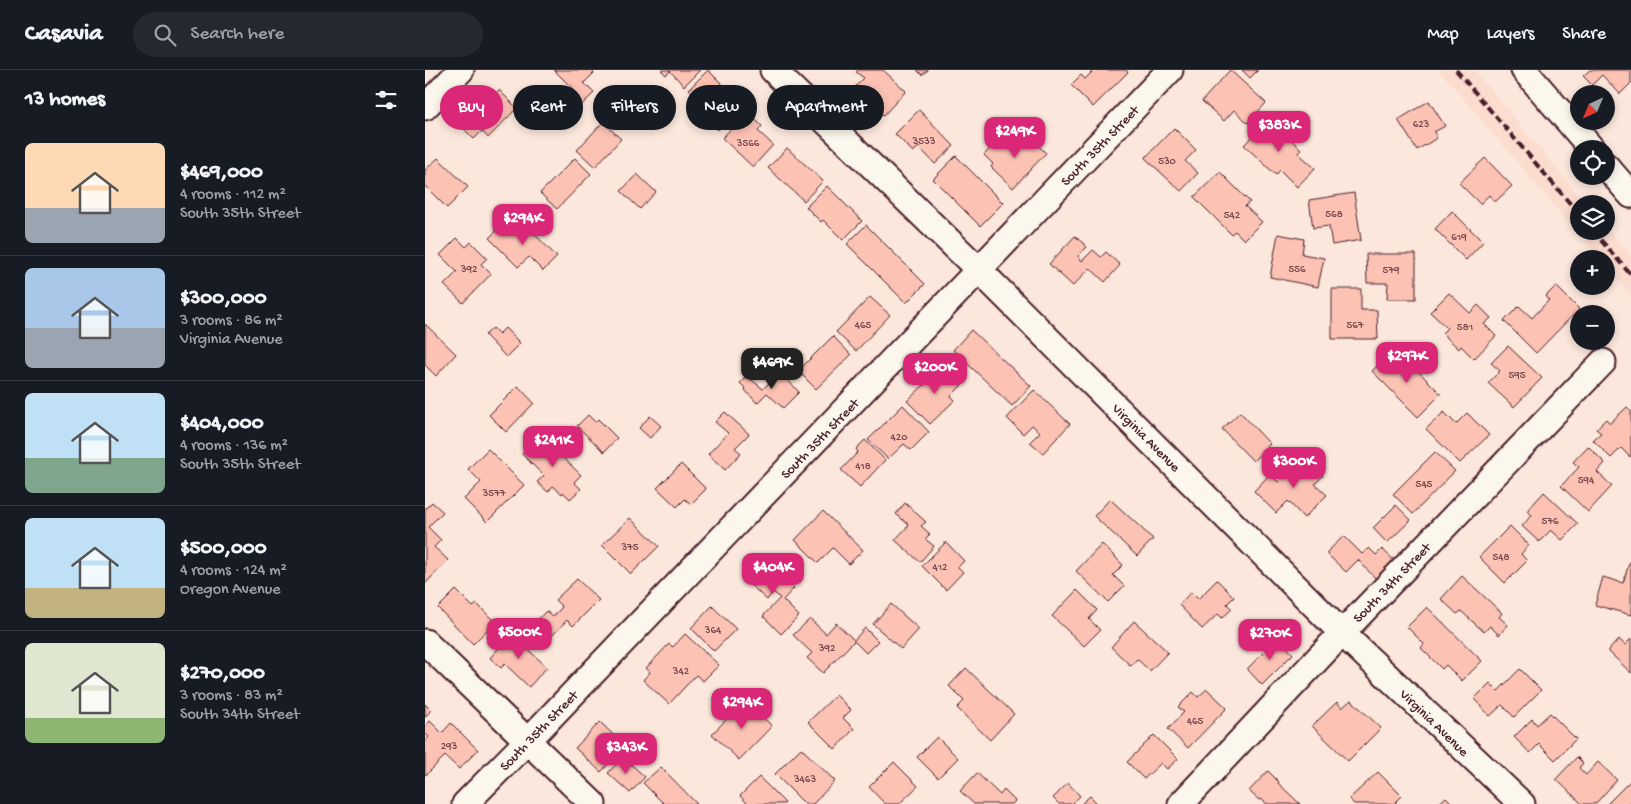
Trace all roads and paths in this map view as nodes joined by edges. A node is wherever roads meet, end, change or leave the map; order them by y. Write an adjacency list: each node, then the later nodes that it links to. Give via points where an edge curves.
1 (461, 70): 5 (street)
2 (773, 70): 9 (street, Virginia Avenue)
3 (1171, 70): 9 (street, South 35th Street)
4 (1524, 70): 6 (street)
5 (425, 107)
6 (1584, 140)
7 (1615, 176): 8 (street)
8 (1631, 195)
9 (979, 270): 11 (street, Virginia Avenue); 13 (street, South 35th Street)
10 (1603, 362): 11 (street, South 34th Street)
11 (1342, 632): 16 (street, South 34th Street); 17 (street, Virginia Avenue)
12 (425, 642): 13 (street)
13 (528, 741): 14 (street, South 35th Street); 15 (street)
14 (465, 804)
15 (593, 804)
16 (1181, 804)
17 (1521, 804)

